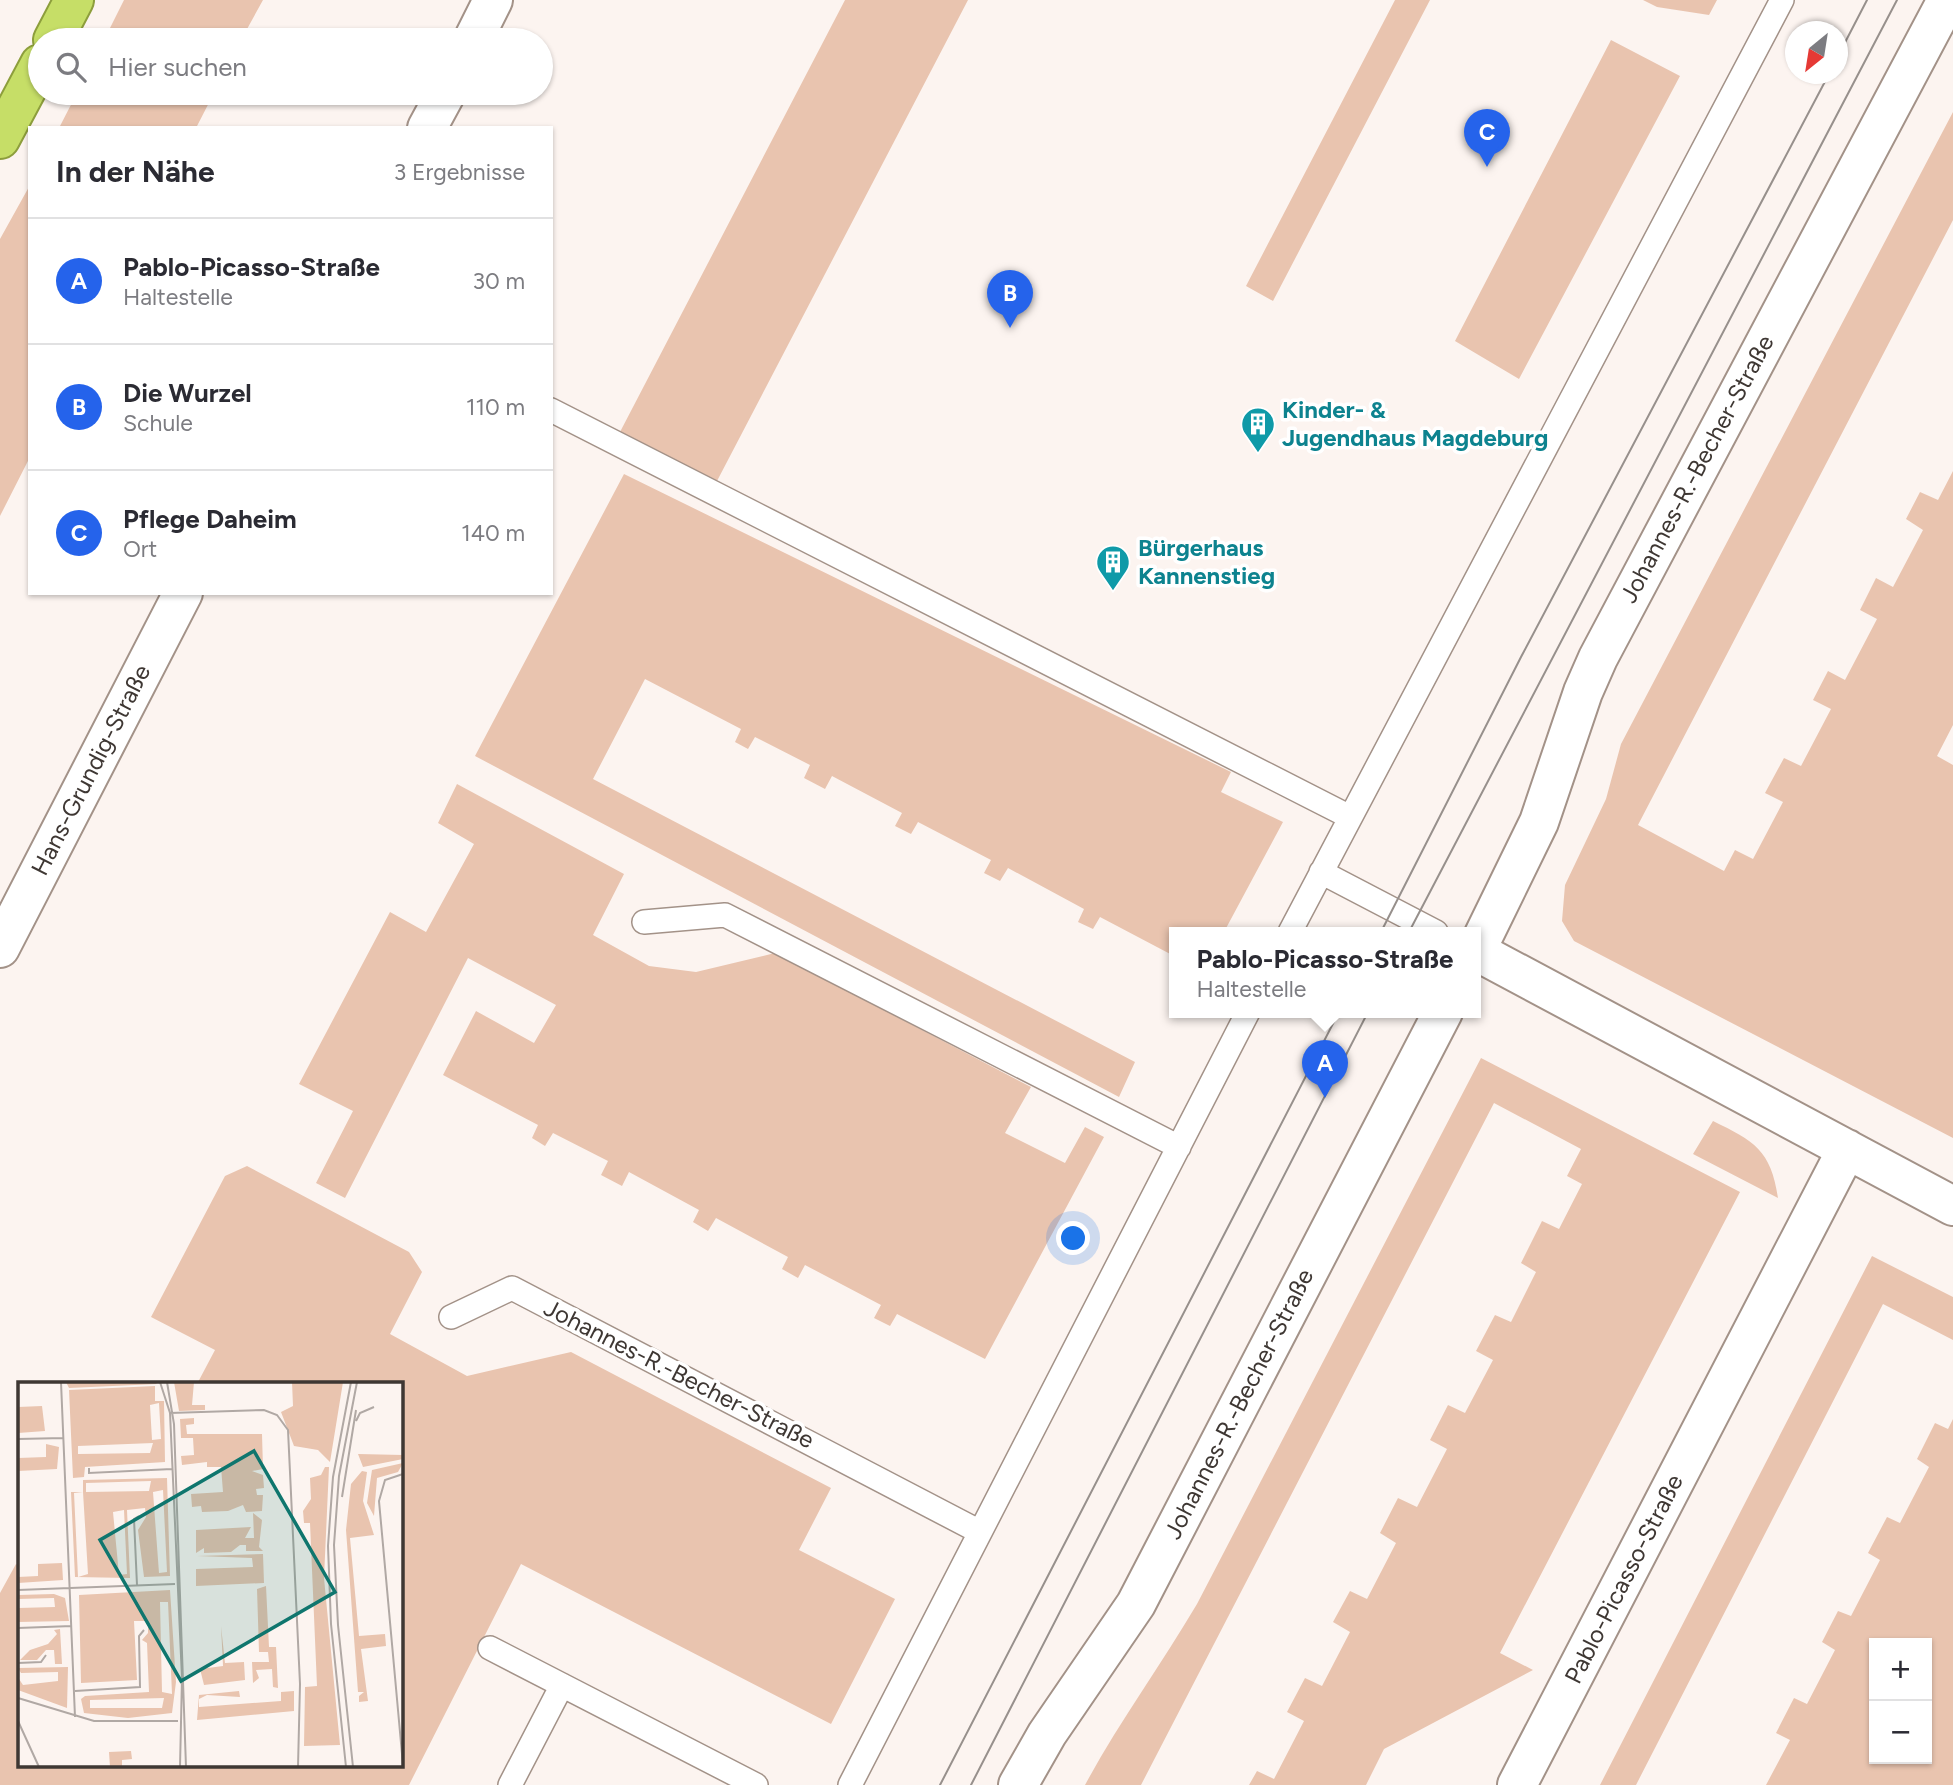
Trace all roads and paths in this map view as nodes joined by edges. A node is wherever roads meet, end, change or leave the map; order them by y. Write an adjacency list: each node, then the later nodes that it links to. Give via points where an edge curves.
1 (74, 0): 5 (highway)
2 (493, 0): 6 (street)
3 (1783, 0): 13 (lane)
4 (1947, 0): 18 (street, Johannes-R.-Becher-Straße, via 1598,658 1539,822)
5 (59, 28)
6 (479, 28)
7 (28, 86): 10 (highway)
8 (439, 105): 9 (street)
9 (428, 126)
10 (0, 139)
11 (553, 411): 13 (lane)
12 (182, 595): 19 (street, Hans-Grundig-Straße)
13 (1350, 817): 14 (lane)
14 (1321, 872): 16 (lane); 17 (lane)
15 (644, 922): 23 (lane, via 725,915)
16 (1293, 927)
17 (1426, 927)
18 (1481, 939)
19 (0, 948)
20 (1481, 954): 24 (street)
21 (1245, 1018): 23 (lane)
22 (1440, 1018): 33 (street, Johannes-R.-Becher-Straße, via 1136,1604 1047,1734)
23 (1180, 1147): 27 (lane)
24 (1847, 1149): 25 (street); 34 (street, Pablo-Picasso-Straße)
25 (1953, 1206)
26 (451, 1317): 27 (lane, Johannes-R.-Becher-Straße, via 512,1287)
27 (980, 1532): 32 (lane)
28 (491, 1648): 29 (lane)
29 (562, 1685): 30 (lane); 31 (lane)
30 (510, 1785)
31 (756, 1785)
32 (850, 1785)
33 (1018, 1785)
34 (1517, 1785)

